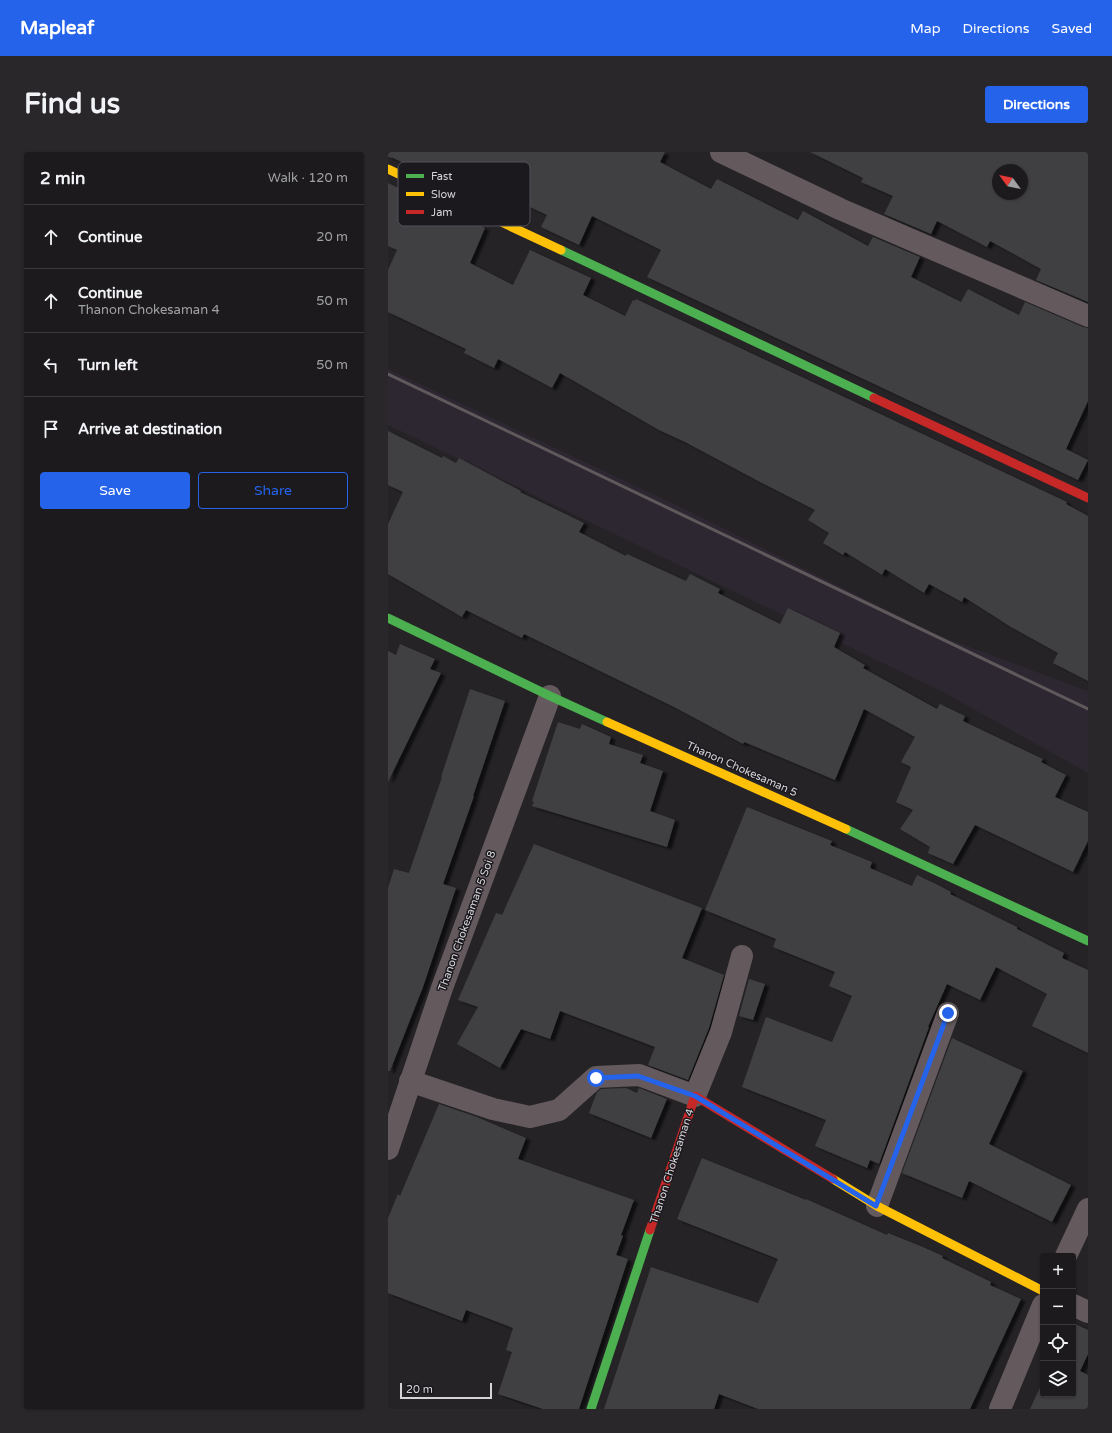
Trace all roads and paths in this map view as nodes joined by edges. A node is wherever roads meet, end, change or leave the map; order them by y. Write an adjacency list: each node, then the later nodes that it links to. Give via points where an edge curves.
1 (722, 152): 5 (street, via 840,209)
2 (388, 169): 3 (street)
3 (398, 174)
4 (509, 226): 6 (street)
5 (1088, 316)
6 (1088, 498)
7 (388, 618): 8 (street, Thanon Chokesaman 5)
8 (550, 696): 9 (street, Thanon Chokesaman 5); 12 (street, Thanon Chokesaman 5 Soi 8)
9 (1088, 941)
10 (742, 956): 13 (street, via 721,1032)
11 (948, 1013): 15 (street)
12 (410, 1081): 13 (street, via 493,1109 530,1117 559,1110 596,1078 638,1076); 14 (street, Thanon Chokesaman 5 Soi 8)
13 (695, 1096): 15 (street, Thanon Chokesaman 4); 22 (street, Thanon Chokesaman 4)
14 (388, 1149)
15 (876, 1206): 18 (street, Thanon Chokesaman 4)
16 (1088, 1209): 17 (street)
17 (1067, 1253)
18 (1040, 1289)
19 (1076, 1306): 21 (street)
20 (1040, 1312): 23 (street)
21 (1088, 1312)
22 (591, 1409)
23 (1000, 1409)

